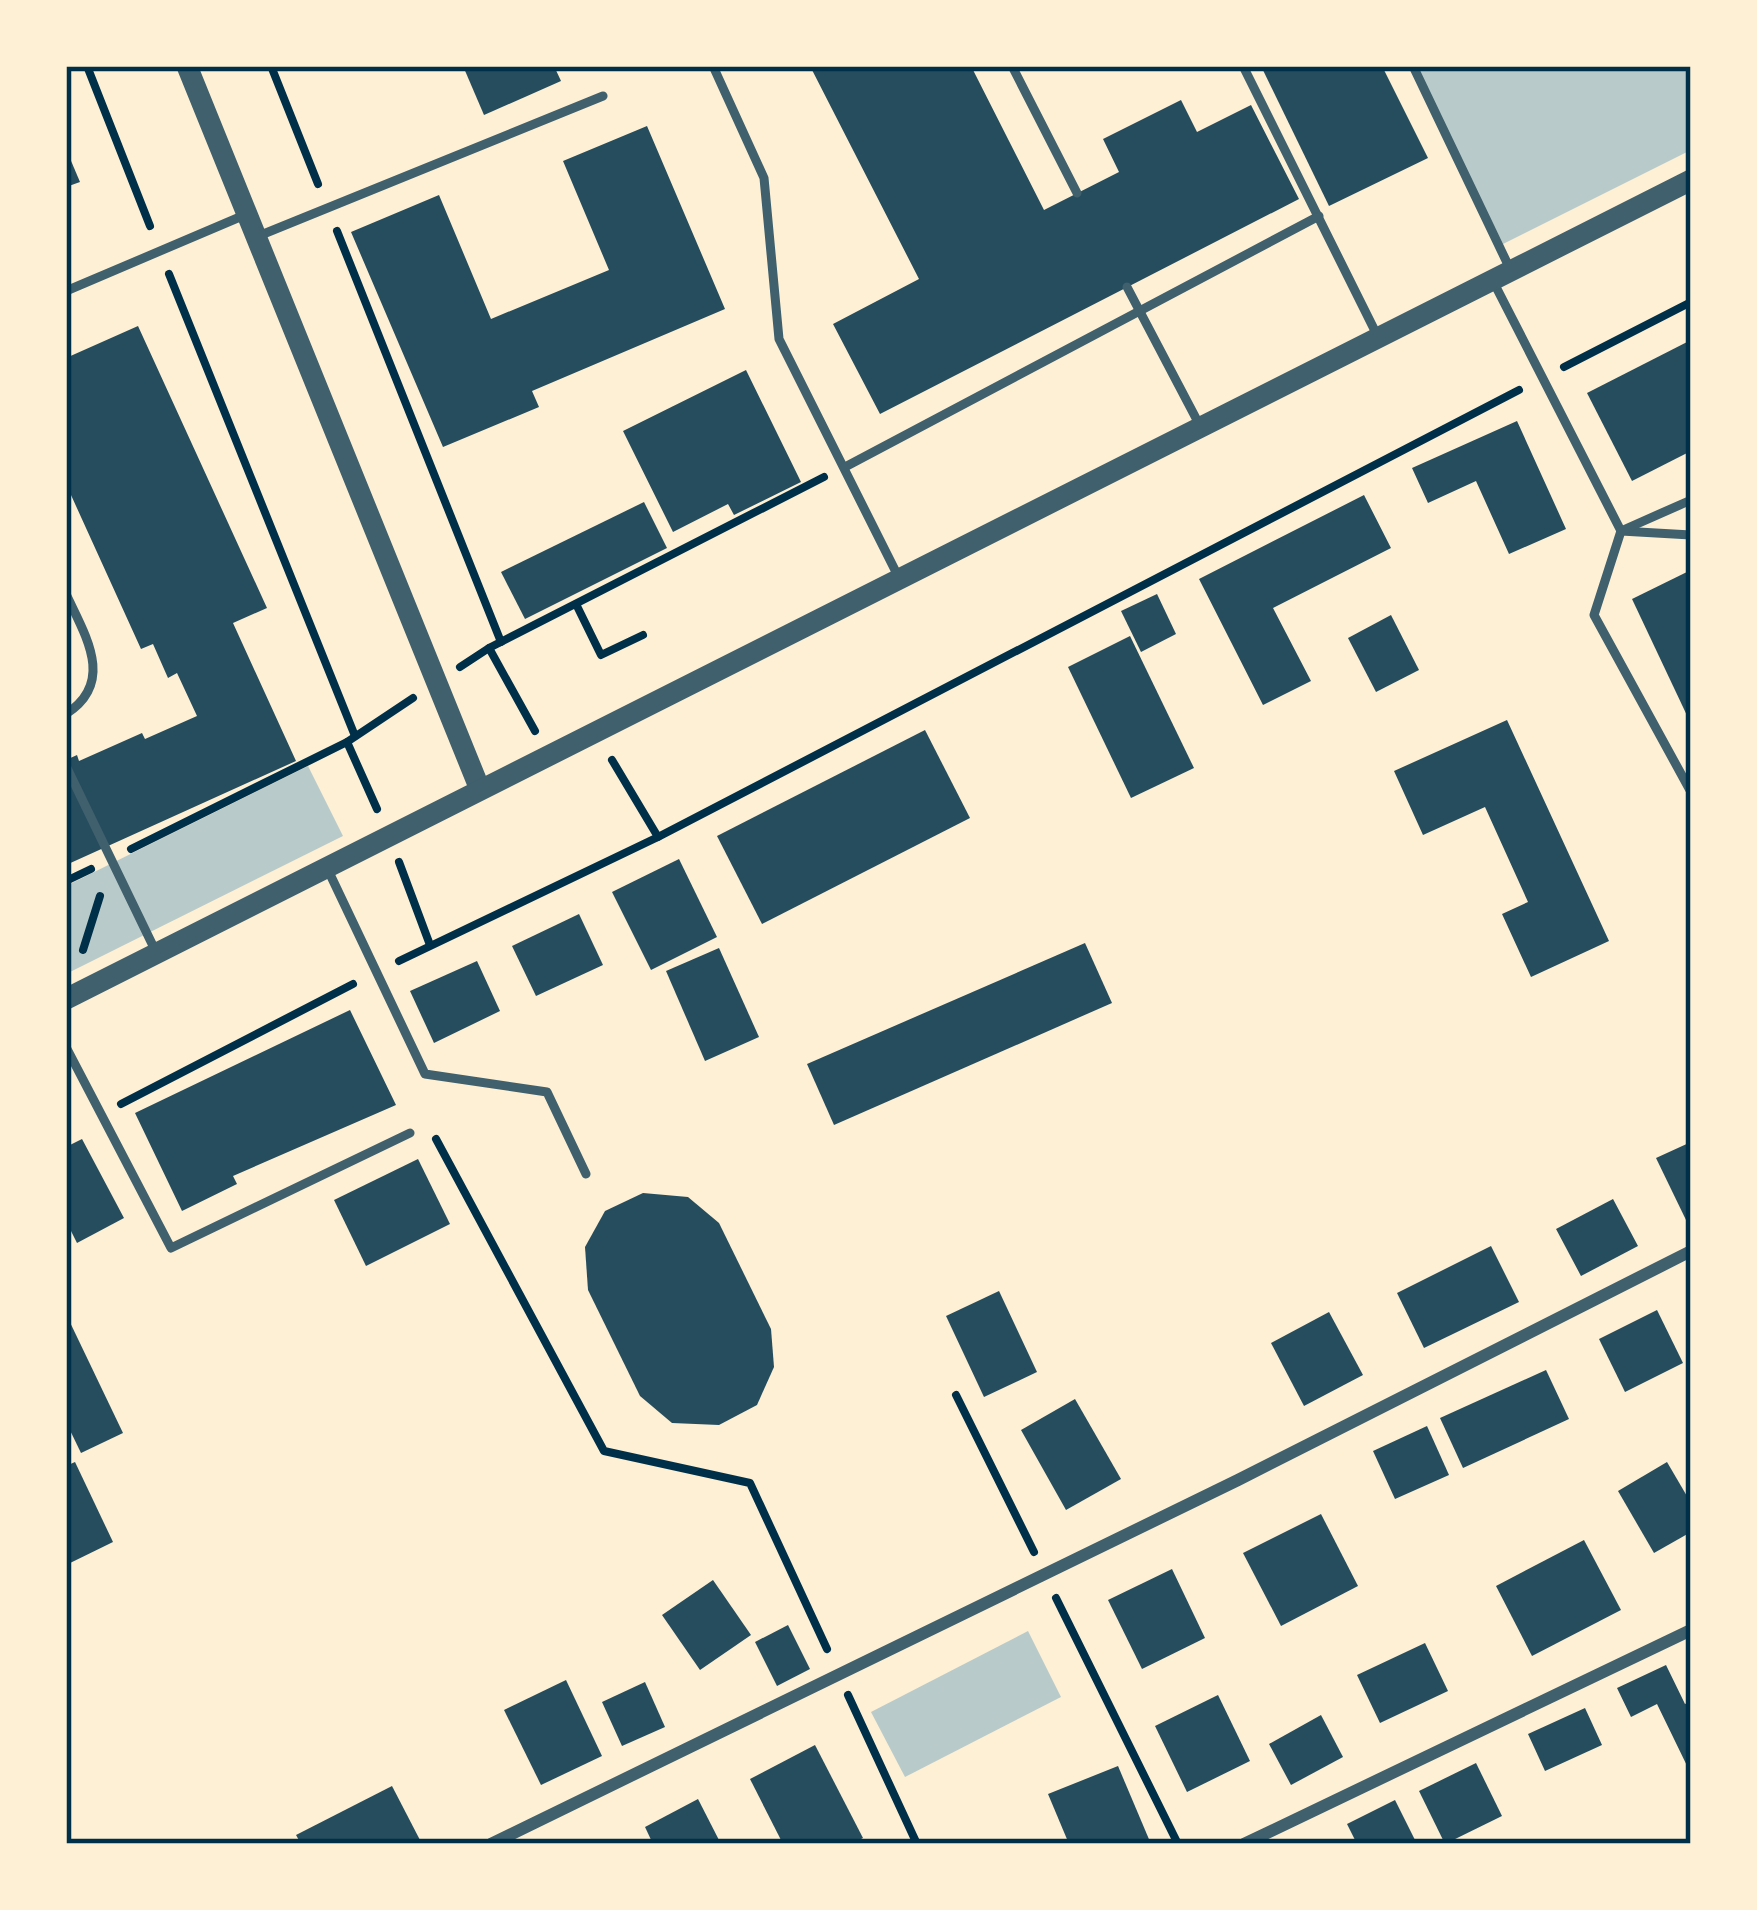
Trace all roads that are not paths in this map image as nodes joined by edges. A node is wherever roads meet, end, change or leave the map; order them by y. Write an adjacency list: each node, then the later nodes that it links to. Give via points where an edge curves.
1 (187, 66): 9 (street)
2 (712, 66): 18 (lane, via 764,178 779,339)
3 (1012, 66): 8 (lane)
4 (1244, 66): 10 (lane)
5 (1413, 66): 12 (lane, via 1503,244)
6 (603, 96): 11 (lane)
7 (1691, 180): 12 (street)
8 (1077, 193)
9 (248, 214): 11 (street); 14 (lane)
10 (1319, 216): 15 (lane); 16 (lane)
11 (256, 237): 26 (street)
12 (1502, 275): 16 (street); 20 (lane, via 1542,378)
13 (1127, 287): 15 (lane)
14 (66, 291)
15 (1138, 310): 17 (lane); 18 (lane)
16 (1377, 335): 17 (street)
17 (1199, 424): 22 (street)
18 (845, 467): 22 (lane)
19 (1691, 500): 20 (lane)
20 (1621, 531): 21 (lane); 27 (lane, via 1594,615)
21 (1691, 535)
22 (899, 578): 26 (street)
23 (66, 594): 24 (lane, via 96,659 94,682)
24 (66, 714)
25 (66, 766): 29 (lane)
26 (479, 787): 28 (street)
27 (1691, 792)
28 (326, 866): 29 (street); 33 (lane, via 425,1074 547,1092)
29 (156, 951): 30 (street)
30 (66, 999)
31 (66, 1047): 32 (lane, via 171,1248)
32 (410, 1133)
33 (586, 1174)
34 (1691, 1251): 36 (street)
35 (1691, 1630): 37 (street)
36 (491, 1844)
37 (1244, 1844)

